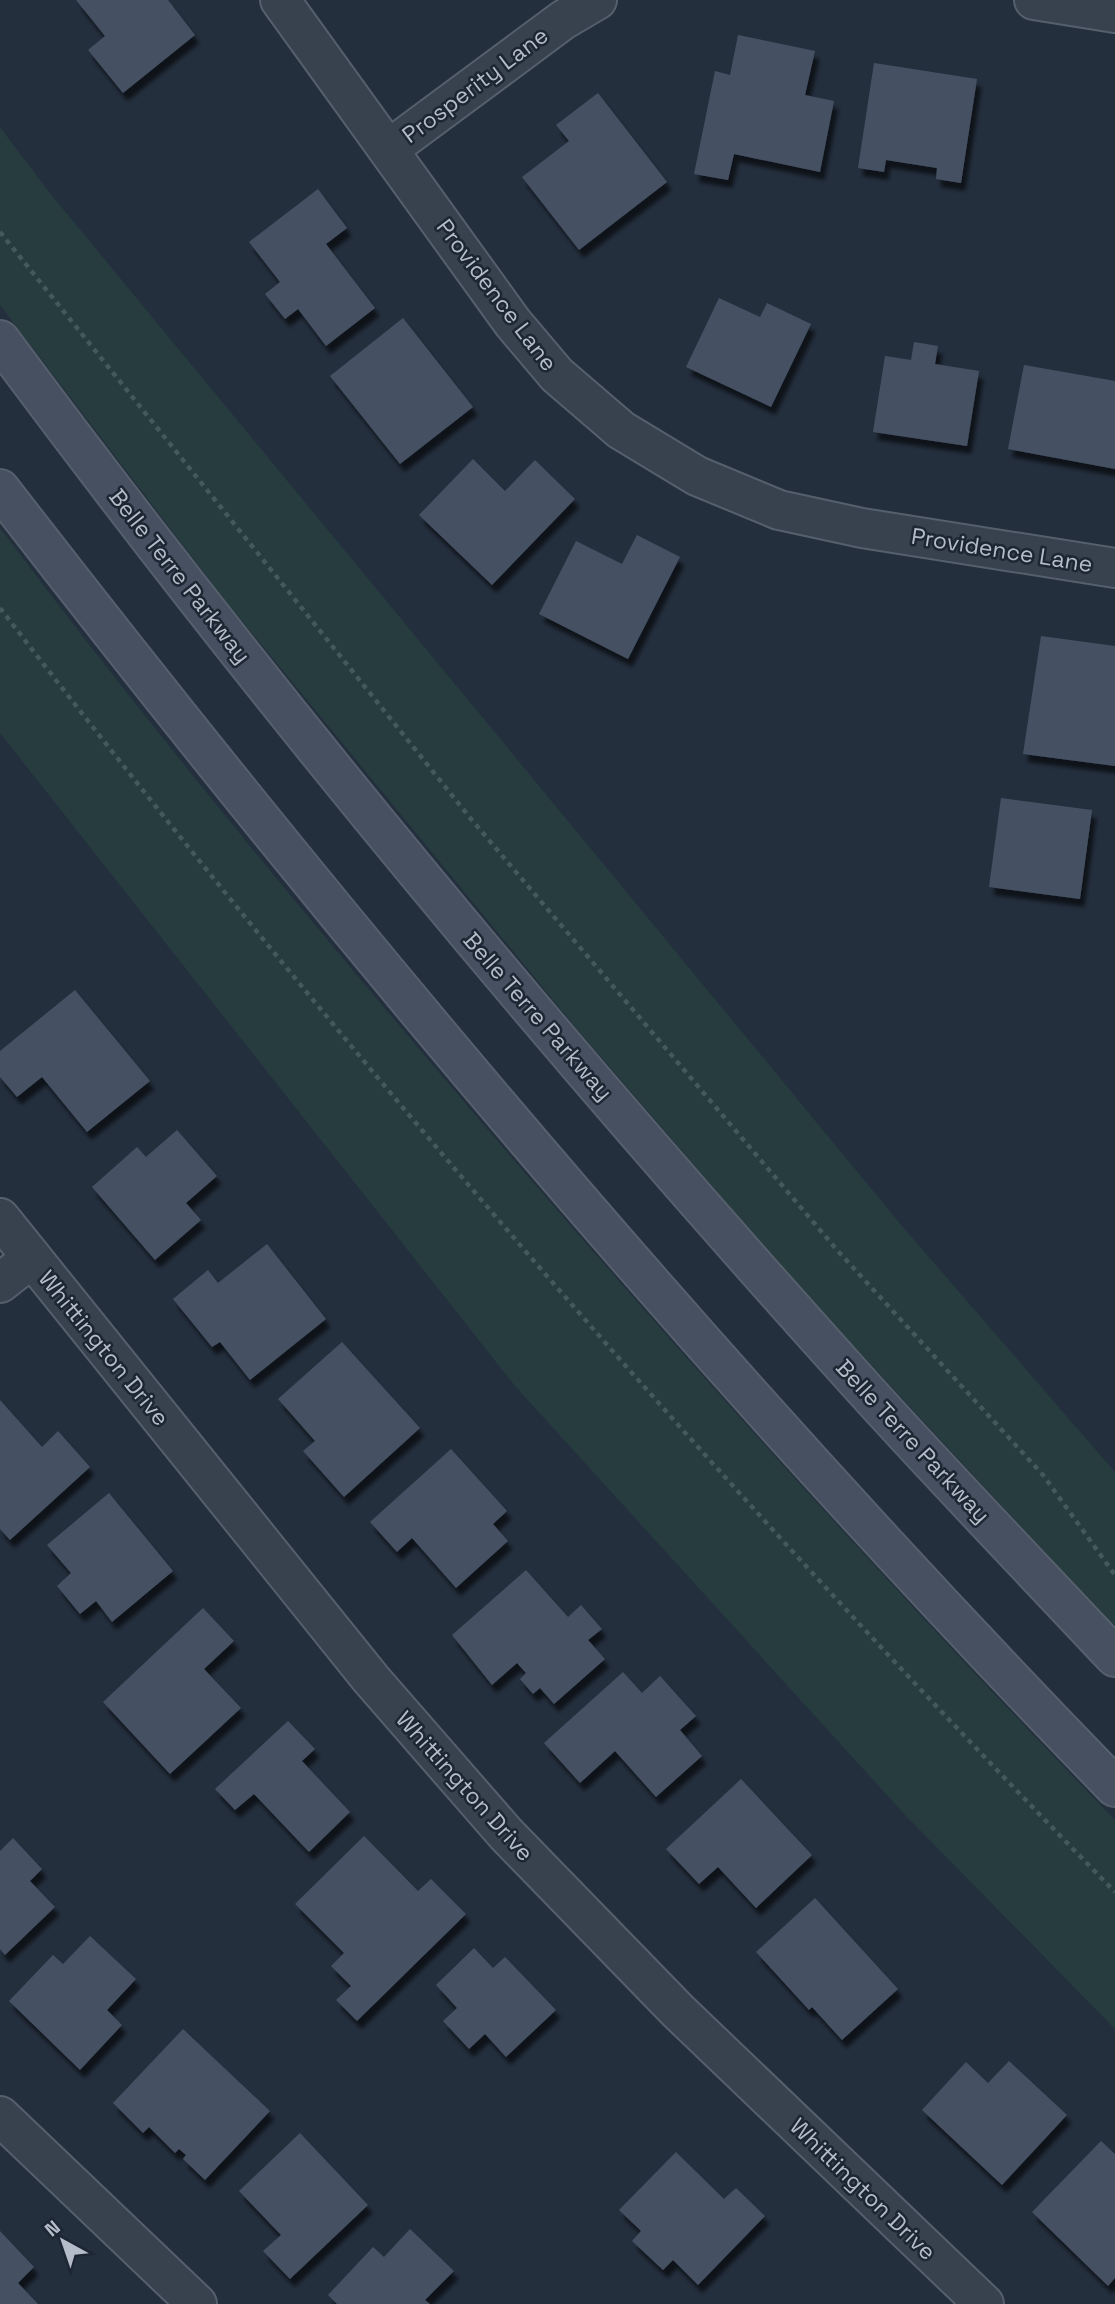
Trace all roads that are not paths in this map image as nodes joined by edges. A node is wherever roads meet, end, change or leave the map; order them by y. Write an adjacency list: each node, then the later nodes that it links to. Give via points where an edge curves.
1 (280, 0): 5 (street, Providence Lane)
2 (597, 0): 5 (street, Prosperity Lane)
3 (1034, 0): 4 (street)
4 (1115, 13)
5 (388, 149): 8 (street, Providence Lane, via 534,350 588,404 657,454 738,494 820,520)
6 (0, 341): 12 (main road, Belle Terre Parkway, via 230,641 526,1004 850,1373)
7 (0, 489): 13 (main road, via 190,735 454,1057 816,1468)
8 (1115, 568)
9 (0, 1218): 10 (street, Whittington Drive)
10 (32, 1258): 11 (street); 16 (street, Whittington Drive, via 371,1679 497,1824 668,2001)
11 (0, 1283)
12 (1115, 1657)
13 (1115, 1787)
14 (0, 2116): 15 (street)
15 (197, 2304)
16 (984, 2304)

